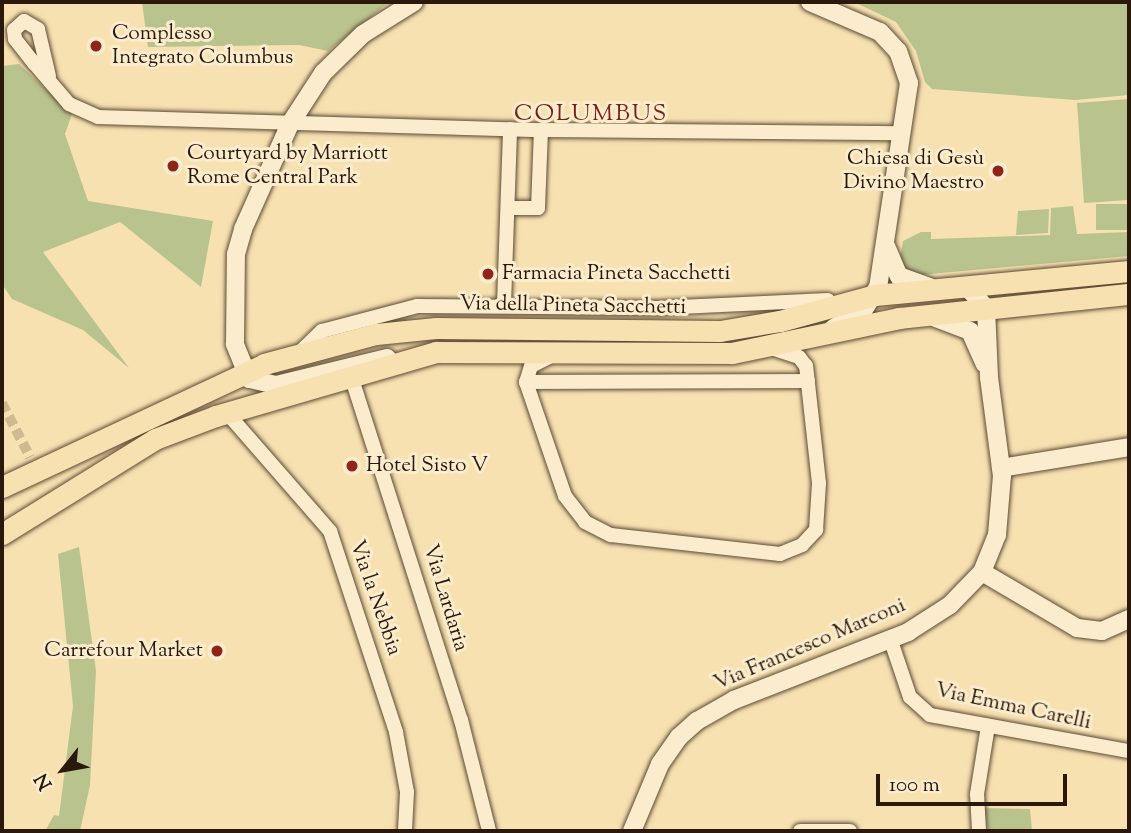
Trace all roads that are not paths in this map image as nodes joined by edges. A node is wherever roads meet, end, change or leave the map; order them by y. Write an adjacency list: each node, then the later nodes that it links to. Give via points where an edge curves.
1 (414, 2): 4 (street, via 373,26 344,51 323,73)
2 (810, 2): 7 (street, via 860,20 895,47 909,83)
3 (49, 76): 4 (street, via 65,100 92,116 248,118)
4 (290, 124): 5 (street); 23 (street, via 236,254 235,344)
5 (510, 129): 6 (street); 8 (street)
6 (541, 131): 7 (street); 8 (street, via 538,208)
7 (903, 133): 9 (street)
8 (508, 208): 15 (street)
9 (885, 242): 12 (street, via 901,277); 14 (street)
10 (1129, 271): 11 (main road, Via della Pineta Sacchetti)
11 (967, 287): 12 (main road, Via della Pineta Sacchetti); 16 (street)
12 (937, 289): 14 (main road, Via della Pineta Sacchetti)
13 (1129, 294): 16 (main road)
14 (866, 297): 15 (street, Via della Pineta Sacchetti, via 685,307); 18 (street, via 863,311); 20 (main road, Via della Pineta Sacchetti, via 780,321 720,331 436,328 376,334)
15 (504, 304): 20 (street, Via della Pineta Sacchetti, via 417,306 380,312 318,333)
16 (986, 308): 17 (main road); 24 (street, Via Francesco Marconi)
17 (914, 316): 18 (main road); 24 (street, Via Francesco Marconi, via 966,327 977,340)
18 (819, 336): 19 (main road)
19 (769, 347): 22 (main road, via 720,354); 26 (street, via 802,359)
20 (301, 351): 23 (main road, Via della Pineta Sacchetti)
21 (436, 352): 22 (main road); 23 (street, via 344,366 276,385 254,382); 25 (main road)
22 (559, 354): 27 (street, via 534,363)
23 (244, 373): 31 (main road, Via della Pineta Sacchetti)
24 (989, 377): 30 (street, Via Francesco Marconi)
25 (352, 379): 28 (main road); 39 (street, Via Lardaria, via 461,720)
26 (808, 381): 27 (street); 27 (street, via 819,483 818,525 802,545 774,554 611,535 593,528 565,496)
27 (526, 382)
28 (227, 413): 32 (main road, via 142,445); 38 (street, Via la Nebbia, via 330,531 396,733 407,792)
29 (1129, 447): 30 (street)
30 (1001, 468): 33 (street, Via Francesco Marconi, via 1000,519)
31 (2, 487)
32 (2, 534)
33 (982, 572): 34 (street, via 1077,628 1102,631); 35 (street, Via Francesco Marconi, via 950,605)
34 (1129, 619)
35 (891, 641): 36 (street, Via Emma Carelli, via 906,690 921,710); 40 (street, Via Francesco Marconi, via 734,700 698,721 664,756)
36 (988, 726): 37 (street, Via Emma Carelli); 43 (street, via 977,794)
37 (1129, 751)
38 (405, 831)
39 (489, 831)
40 (632, 831)
41 (800, 831): 42 (street)
42 (850, 831)
43 (979, 831)

